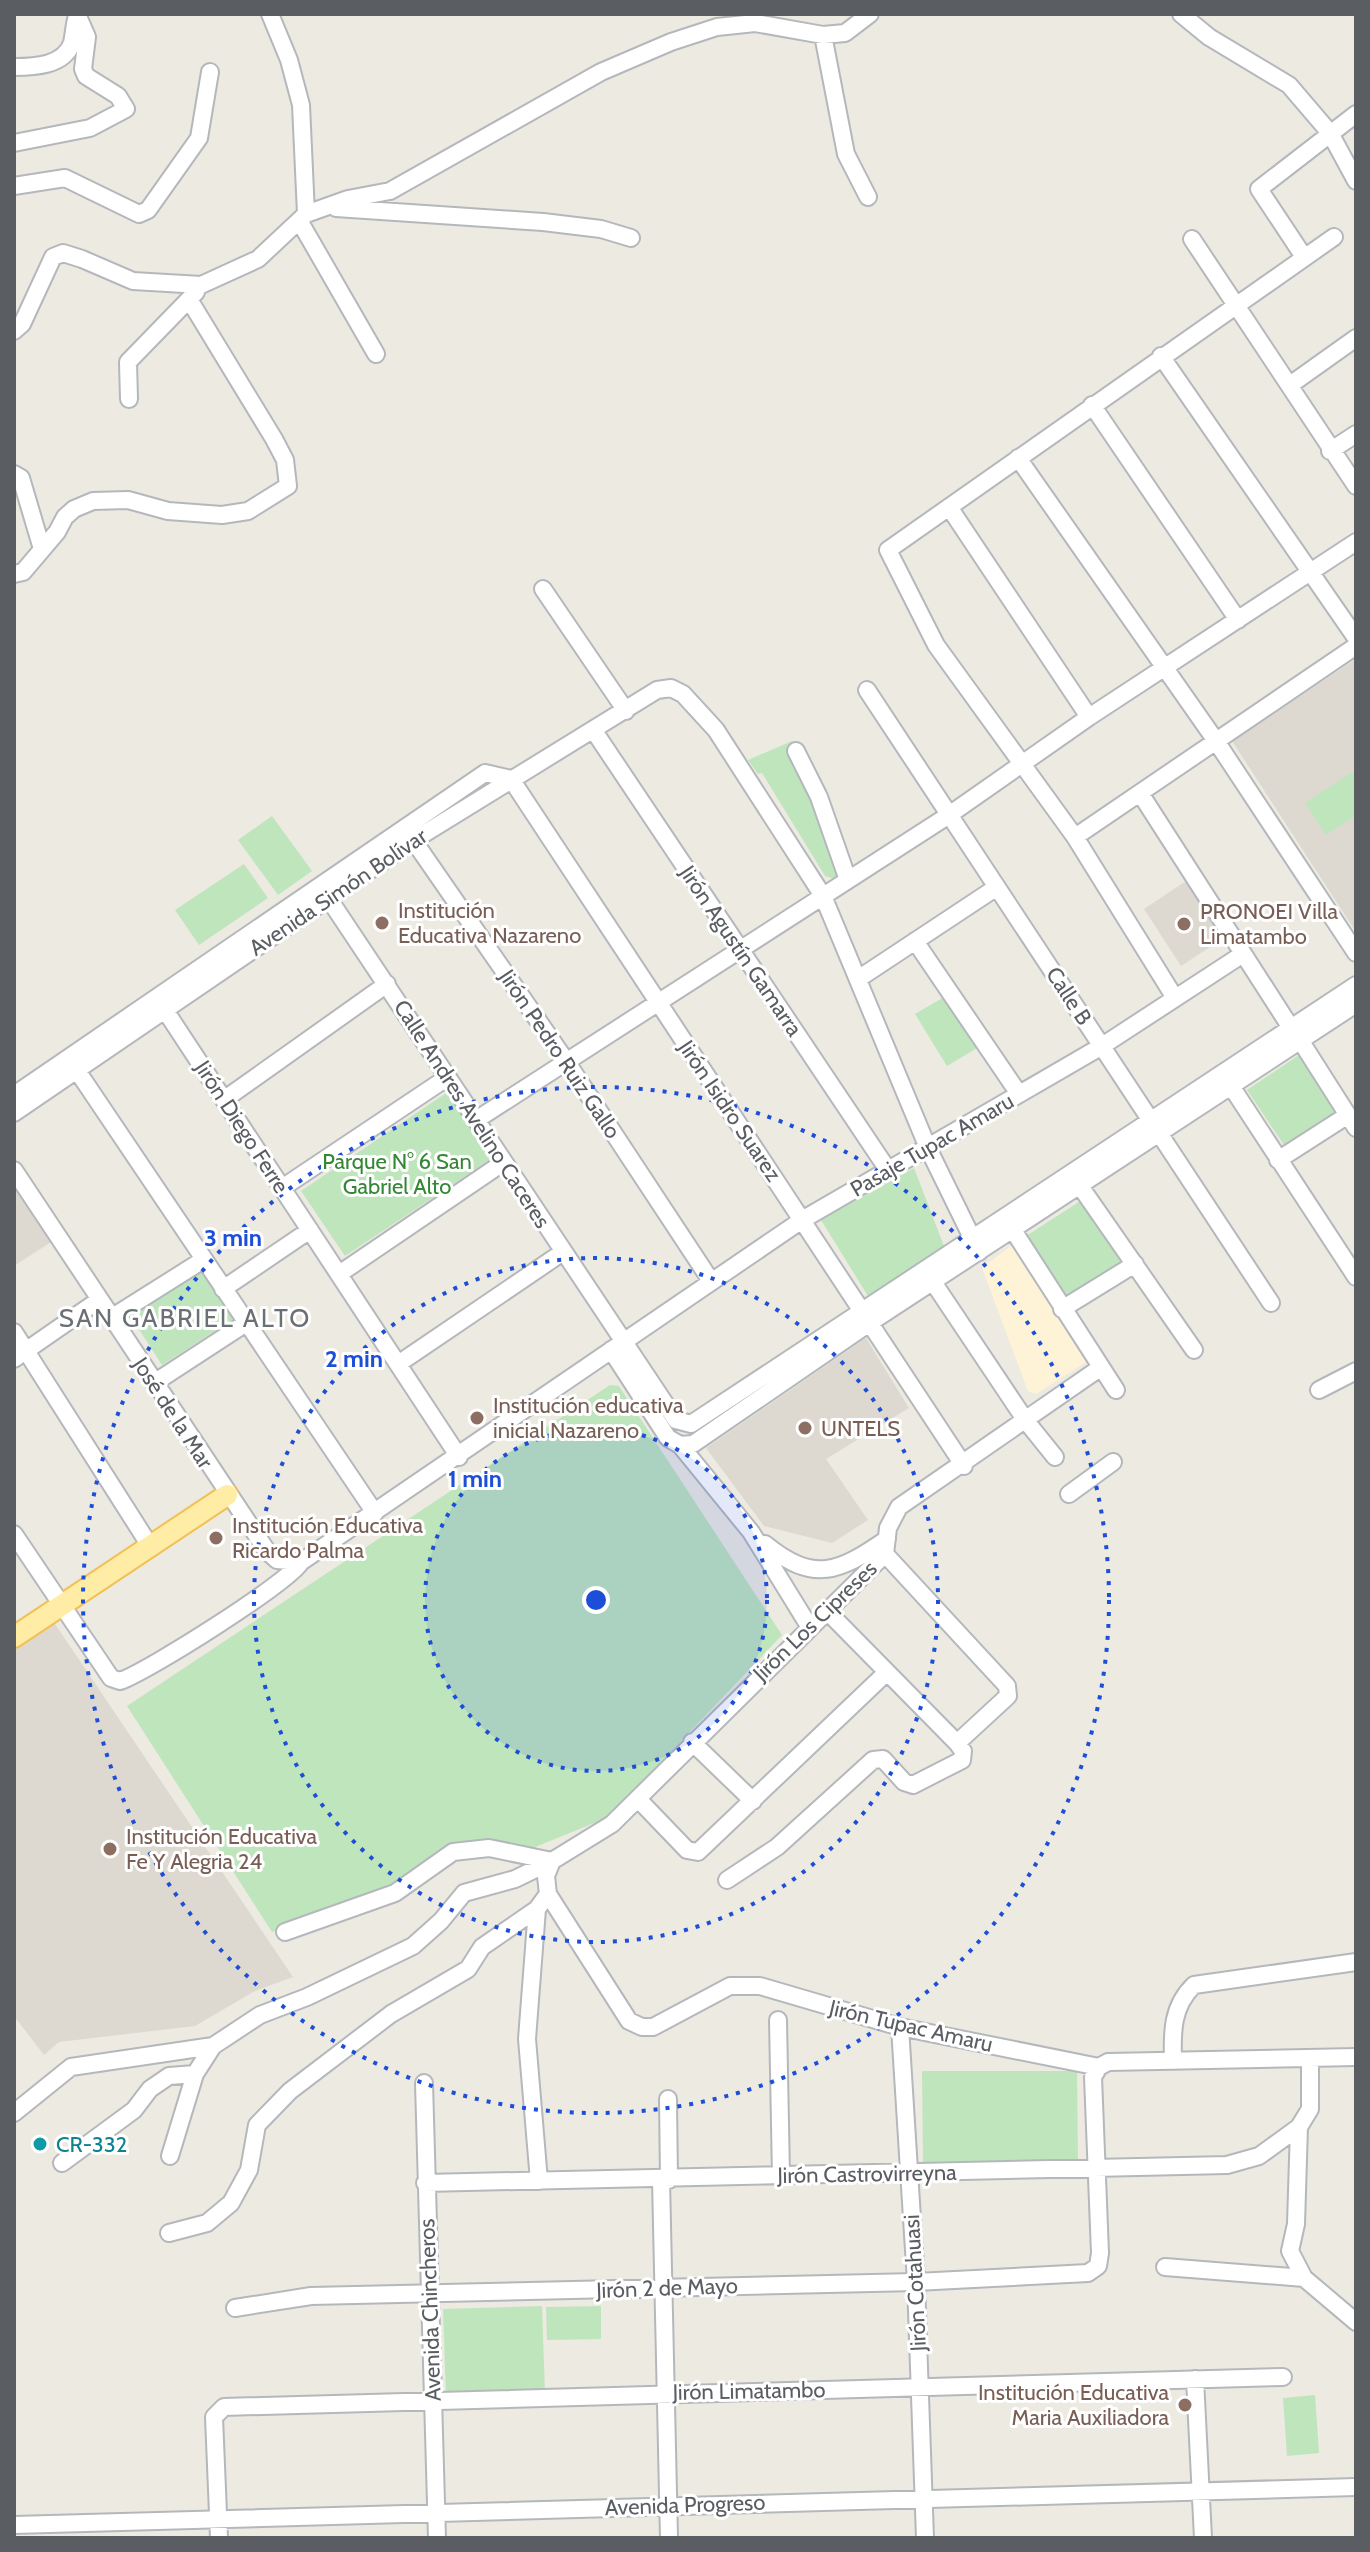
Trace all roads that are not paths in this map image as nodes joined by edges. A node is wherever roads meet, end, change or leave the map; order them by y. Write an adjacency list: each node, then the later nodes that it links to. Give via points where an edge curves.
1 (270, 14): 14 (street, via 301,105)
2 (870, 14): 5 (street, via 845,33)
3 (1181, 14): 9 (street, via 1289,85)
4 (77, 15): 6 (street, via 71,46 53,61 42,67); 10 (street, via 87,37 86,76 118,96 126,109 90,128)
5 (823, 35): 13 (street, via 846,154); 14 (street, via 755,23 705,30 601,72 390,191)
6 (14, 67)
7 (210, 72): 12 (street, via 199,138 148,210 139,214 59,177)
8 (1356, 114): 9 (street)
9 (1330, 133): 11 (street); 18 (street, via 1259,189)
10 (14, 143)
11 (1356, 181)
12 (14, 186)
13 (868, 197)
14 (309, 214): 16 (street, via 543,222); 19 (street, via 258,259); 24 (street)
15 (1334, 237): 18 (street)
16 (631, 238)
17 (1192, 239): 21 (street)
18 (1304, 257): 21 (street)
19 (201, 285): 20 (street); 22 (street, via 133,281 63,253 53,257)
20 (190, 301): 27 (street, via 128,362); 36 (street, via 274,439 285,460 288,486 248,511 222,515 168,511 128,500 93,501 74,509)
21 (1235, 304): 25 (street); 26 (street)
22 (14, 331)
23 (1356, 338): 26 (street)
24 (376, 354)
25 (1161, 356): 28 (street); 37 (street)
26 (1290, 385): 30 (street)
27 (129, 399)
28 (1092, 405): 31 (street); 40 (street)
29 (1356, 434): 30 (street)
30 (1330, 451): 33 (street)
31 (1018, 458): 34 (street); 43 (street)
32 (14, 474): 36 (street, via 21,478)
33 (1356, 486)
34 (949, 507): 46 (street); 50 (street, via 888,550 936,645)
35 (1356, 542): 37 (street)
36 (42, 549): 38 (street, via 23,572)
37 (1312, 571): 40 (street); 41 (street)
38 (14, 574)
39 (543, 589): 45 (street)
40 (1238, 620): 43 (street)
41 (1356, 638)
42 (1356, 646): 48 (street)
43 (1164, 668): 46 (street); 48 (street)
44 (867, 690): 53 (street, Calle B)
45 (626, 711): 47 (street, Avenida Simón Bolívar); 59 (street, Avenida Simón Bolívar, via 657,690 671,688 683,694 716,730)
46 (1089, 717): 50 (street)
47 (594, 731): 51 (street, Avenida Simón Bolívar); 61 (street, Jirón Agustín Gamarra)
48 (1216, 741): 52 (street); 62 (street)
49 (796, 751): 56 (street, via 819,797)
50 (1023, 764): 53 (street); 55 (street)
51 (511, 779): 54 (street, Avenida Simón Bolívar); 54 (street, Avenida Simón Bolívar, via 485,773); 68 (street, Jirón Isidro Suarez)
52 (1140, 793): 55 (street); 63 (street)
53 (949, 815): 56 (street); 57 (street, Calle B)
54 (409, 835): 58 (street, Avenida Simón Bolívar); 73 (street, Jirón Pedro Ruiz Gallo)
55 (1075, 837): 67 (street)
56 (848, 880): 59 (street)
57 (997, 887): 60 (street); 72 (street, Calle B)
58 (324, 892): 65 (street, Calle Andres Avelino Caceres); 69 (street, Avenida Simón Bolívar)
59 (823, 896): 61 (street); 64 (street)
60 (915, 941): 64 (street); 77 (street)
61 (739, 949): 68 (street); 88 (street, Jirón Agustín Gamarra)
62 (1356, 953)
63 (1243, 954): 67 (street, Pasaje Tupac Amaru); 71 (street)
64 (858, 979): 84 (street)
65 (387, 984): 75 (street, Calle Andres Avelino Caceres); 79 (street)
66 (1356, 985): 71 (street)
67 (1175, 998): 72 (street, Pasaje Tupac Amaru)
68 (657, 1002): 73 (street); 91 (street, Jirón Isidro Suarez)
69 (160, 1003): 74 (street, Avenida Simón Bolívar); 78 (street, Avenida Simón Bolívar); 79 (street, Jirón Diego Ferre)
70 (1356, 1004): 71 (street)
71 (1296, 1034): 76 (street); 82 (street); 83 (street)
72 (1102, 1046): 77 (street, Pasaje Tupac Amaru); 83 (street, Calle B)
73 (566, 1061): 81 (street); 100 (street, Jirón Pedro Ruiz Gallo)
74 (76, 1069): 80 (street, Avenida Simón Bolívar); 96 (street)
75 (448, 1077): 81 (street, Calle Andres Avelino Caceres); 90 (street)
76 (1231, 1086): 83 (street); 85 (street)
77 (1019, 1094): 84 (street, Pasaje Tupac Amaru)
78 (14, 1095)
79 (225, 1099): 90 (street, Jirón Diego Ferre)
80 (14, 1113)
81 (476, 1120): 86 (street, Calle Andres Avelino Caceres)
82 (1352, 1122): 85 (street)
83 (1155, 1127): 89 (street); 94 (street); 104 (street, Calle B)
84 (928, 1148): 88 (street, Pasaje Tupac Amaru); 94 (street)
85 (1278, 1160): 99 (street)
86 (504, 1162): 95 (street, Calle Andres Avelino Caceres); 98 (street)
87 (14, 1170): 103 (street, José de la Mar)
88 (888, 1170): 91 (street, Pasaje Tupac Amaru)
89 (1080, 1186): 93 (street); 97 (street)
90 (282, 1188): 92 (street, Jirón Diego Ferre)
91 (802, 1220): 100 (street, Pasaje Tupac Amaru); 106 (street, Jirón Isidro Suarez)
92 (310, 1230): 98 (street, Jirón Diego Ferre); 102 (street)
93 (1013, 1230): 94 (street); 105 (street)
94 (975, 1245): 101 (street); 106 (street)
95 (563, 1252): 110 (street, Calle Andres Avelino Caceres); 113 (street)
96 (203, 1260): 102 (street); 107 (street)
97 (1135, 1264): 105 (street); 111 (street)
98 (339, 1274): 113 (street, Jirón Diego Ferre)
99 (1356, 1277)
100 (711, 1281): 110 (street, Pasaje Tupac Amaru)
101 (933, 1282): 106 (street); 119 (street)
102 (223, 1289): 108 (street)
103 (99, 1300): 107 (street, José de la Mar); 112 (street)
104 (1271, 1303)
105 (1062, 1309): 114 (street)
106 (867, 1316): 110 (street, via 691,1424 676,1420); 120 (street, via 693,1444); 124 (street, Jirón Isidro Suarez)
107 (111, 1318): 116 (street, José de la Mar)
108 (246, 1323): 116 (street); 127 (street)
109 (14, 1332): 112 (street)
110 (617, 1345): 120 (street, via 668,1438); 121 (street, Pasaje Tupac Amaru)
111 (1194, 1350)
112 (20, 1355): 130 (street)
113 (398, 1364): 121 (street, Jirón Diego Ferre)
114 (1100, 1368): 117 (street); 119 (street, Jirón Los Cipreses)
115 (1356, 1371): 118 (street)
116 (154, 1383): 126 (street, José de la Mar)
117 (1116, 1390)
118 (1319, 1390)
119 (1026, 1421): 122 (street); 124 (street, Jirón Los Cipreses)
120 (680, 1445): 128 (street)
121 (459, 1457): 127 (street, Pasaje Tupac Amaru)
122 (1055, 1457)
123 (1113, 1462): 125 (street)
124 (964, 1466): 131 (street, Jirón Los Cipreses, via 899,1507)
125 (1069, 1494)
126 (227, 1495): 130 (main road); 132 (street, José de la Mar, via 271,1556)
127 (375, 1513): 132 (street, Pasaje Tupac Amaru)
128 (751, 1532): 131 (street, via 809,1570 849,1565); 135 (street)
129 (14, 1534): 133 (street)
130 (150, 1546): 133 (main road)
131 (886, 1546): 134 (street, Jirón Los Cipreses); 139 (street, via 1007,1686 1008,1696)
132 (301, 1562): 133 (street, via 270,1591 120,1681 111,1678)
133 (61, 1606): 136 (main road)
134 (826, 1610): 135 (street, Jirón Los Cipreses); 137 (street)
135 (809, 1626): 138 (street, Jirón Los Cipreses)
136 (14, 1637)
137 (886, 1673): 139 (street); 141 (street)
138 (692, 1742): 140 (street, Jirón Los Cipreses); 141 (street)
139 (957, 1743): 143 (street, via 962,1760 913,1785 883,1759 873,1760 777,1847)
140 (638, 1799): 141 (street, via 687,1850 698,1852); 142 (street, Jirón Los Cipreses, via 612,1824)
141 (753, 1801)
142 (552, 1861): 144 (street, via 546,1876); 146 (street, via 489,1848 453,1852 395,1893); 150 (street, Jirón Los Cipreses, via 515,1879 464,1893 413,1946 260,2015)
143 (727, 1880)
144 (548, 1894): 145 (street); 149 (street, Jirón Tupac Amaru, via 629,2021 642,2027 670,2021 730,1986 760,1986)
145 (537, 1909): 166 (street, via 527,2039); 168 (street, via 482,1947 468,1969 391,2014 290,2091 257,2125 249,2170 231,2203 207,2223)
146 (285, 1932)
147 (1356, 1962): 153 (street, via 1194,1985 1182,1998 1171,2027)
148 (778, 2020): 164 (street)
149 (900, 2027): 154 (street, Jirón Tupac Amaru); 163 (street, Jirón Cotahuasi)
150 (213, 2046): 155 (street); 158 (street, via 71,2067)
151 (1356, 2057): 152 (street, Jirón Tupac Amaru)
152 (1310, 2058): 153 (street, Jirón Tupac Amaru); 159 (street, via 1310,2109)
153 (1173, 2061): 154 (street, Jirón Tupac Amaru, via 1108,2062)
154 (1099, 2067): 162 (street, via 1093,2077)
155 (195, 2074): 160 (street); 161 (street, via 169,2076 134,2110)
156 (424, 2083): 167 (street, Avenida Chincheros)
157 (668, 2099): 165 (street)
158 (14, 2113)
159 (1299, 2127): 162 (street, Jirón Castrovirreyna, via 1259,2156 1227,2165); 170 (street, via 1296,2224 1290,2251)
160 (170, 2156)
161 (62, 2163)
162 (1097, 2168): 163 (street, Jirón Castrovirreyna); 171 (street, Jirón 2 de Mayo, via 1098,2266 1088,2273)
163 (910, 2173): 164 (street, Jirón Castrovirreyna); 171 (street, Jirón Cotahuasi)
164 (781, 2176): 165 (street, Jirón Castrovirreyna)
165 (665, 2180): 166 (street, Jirón Castrovirreyna); 172 (street)
166 (539, 2181): 167 (street, Jirón Castrovirreyna)
167 (425, 2183): 173 (street, Avenida Chincheros)
168 (169, 2233)
169 (1165, 2267): 170 (street)
170 (1304, 2278): 175 (street)
171 (916, 2282): 172 (street, Jirón 2 de Mayo); 178 (street, Jirón Cotahuasi)
172 (664, 2289): 173 (street, Jirón 2 de Mayo); 179 (street)
173 (431, 2295): 174 (street, Jirón 2 de Mayo, via 311,2296); 180 (street, Avenida Chincheros)
174 (235, 2308)
175 (1356, 2322)
176 (1283, 2377): 177 (street, Jirón Limatambo)
177 (1195, 2379): 178 (street, Jirón Limatambo); 182 (street)
178 (920, 2388): 179 (street, Jirón Limatambo); 183 (street, Jirón Cotahuasi)
179 (666, 2393): 180 (street, Jirón Limatambo); 184 (street)
180 (433, 2399): 185 (street, Avenida Chincheros); 186 (street, Jirón Limatambo, via 224,2407 214,2417)
181 (1356, 2487): 182 (street, Avenida Progreso)
182 (1202, 2492): 183 (street, Avenida Progreso); 192 (street)
183 (923, 2498): 184 (street, Avenida Progreso); 191 (street, Jirón Cotahuasi)
184 (668, 2505): 185 (street, Avenida Progreso); 190 (street)
185 (437, 2512): 186 (street, Avenida Progreso); 189 (street, Avenida Chincheros)
186 (218, 2520): 187 (street, Avenida Progreso); 188 (street)
187 (14, 2525)
188 (219, 2538)
189 (437, 2538)
190 (669, 2538)
191 (925, 2538)
192 (1203, 2538)

